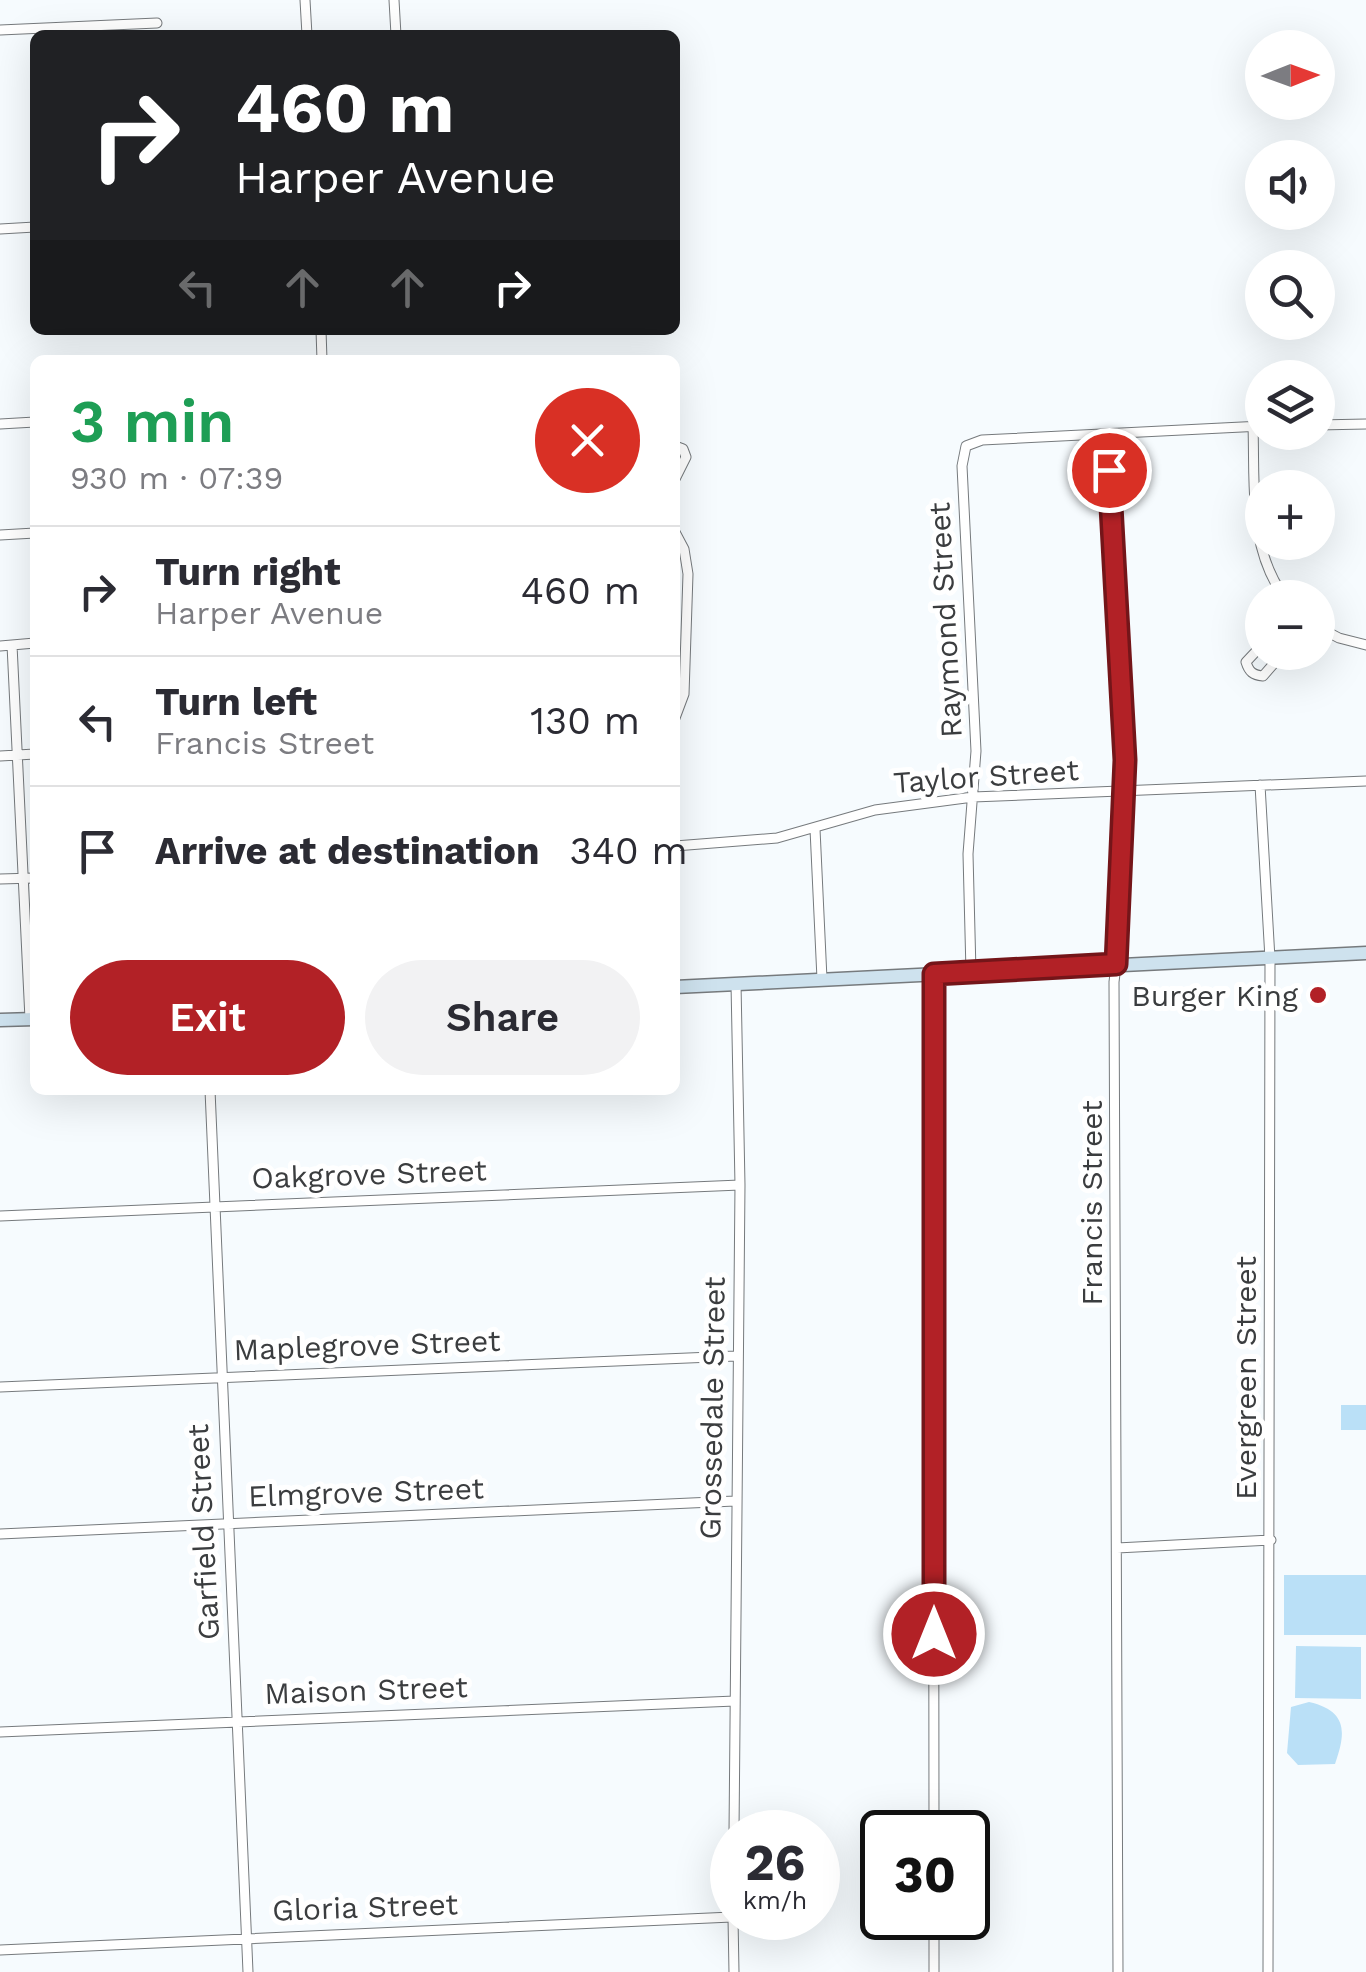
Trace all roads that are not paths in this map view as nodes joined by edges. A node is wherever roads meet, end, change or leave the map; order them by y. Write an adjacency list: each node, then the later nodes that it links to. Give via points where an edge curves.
1 (306, 0): 5 (street)
2 (394, 0): 6 (street)
3 (157, 23): 4 (street)
4 (0, 30)
5 (307, 30)
6 (396, 30)
7 (30, 227): 8 (street)
8 (0, 229)
9 (30, 422): 10 (street)
10 (0, 424)
11 (1366, 424): 12 (street)
12 (1335, 425)
13 (1245, 427): 14 (street)
14 (1107, 434): 32 (street, Francis Street); 33 (street, Raymond Street, via 966,446)
15 (680, 448): 17 (street, via 686,457)
16 (1258, 450): 21 (street, via 1260,545)
17 (680, 469)
18 (30, 534): 19 (street)
19 (0, 535)
20 (680, 544): 22 (street, via 687,561)
21 (1275, 580)
22 (680, 601): 26 (street)
23 (1335, 636): 24 (street)
24 (1366, 645)
25 (6, 646): 28 (street)
26 (680, 705)
27 (30, 754): 28 (street)
28 (17, 755): 29 (street); 36 (street)
29 (0, 756)
30 (1366, 781): 31 (street, Taylor Street)
31 (1260, 785): 32 (street, Taylor Street); 40 (street, Evergreen Street)
32 (1125, 791): 33 (street, Taylor Street); 41 (street, Francis Street)
33 (973, 798): 34 (street, Taylor Street, via 875,810); 42 (street, Raymond Street)
34 (815, 829): 35 (street, Taylor Street); 44 (street)
35 (680, 846)
36 (23, 878): 37 (street); 38 (street); 47 (street)
37 (30, 878)
38 (0, 879)
39 (1366, 953): 40 (main road)
40 (1270, 959): 41 (main road); 60 (street, Evergreen Street)
41 (1116, 964): 42 (main road); 61 (street, Francis Street)
42 (971, 972): 43 (main road)
43 (934, 974): 44 (main road); 66 (street)
44 (822, 980): 45 (main road)
45 (736, 984): 46 (main road); 51 (street, Grossedale Street)
46 (680, 986)
47 (30, 988)
48 (30, 1019): 49 (main road)
49 (0, 1020)
50 (210, 1095): 52 (street, Garfield Street)
51 (740, 1185): 52 (street, Oakgrove Street); 54 (street, Grossedale Street)
52 (214, 1205): 53 (street, Oakgrove Street); 55 (street, Garfield Street)
53 (0, 1216)
54 (736, 1356): 55 (street, Maplegrove Street); 57 (street, Grossedale Street)
55 (220, 1376): 56 (street, Maplegrove Street); 58 (street, Garfield Street)
56 (0, 1387)
57 (735, 1500): 58 (street, Elmgrove Street); 62 (street, Grossedale Street)
58 (227, 1522): 59 (street, Elmgrove Street); 63 (street, Garfield Street)
59 (0, 1534)
60 (1271, 1540): 61 (street); 76 (street, Evergreen Street)
61 (1117, 1548): 75 (street, Francis Street)
62 (735, 1701): 63 (street, Maison Street); 65 (street, Grossedale Street)
63 (238, 1720): 64 (street, Maison Street); 68 (street, Garfield Street)
64 (0, 1732)
65 (734, 1810)
66 (934, 1810)
67 (710, 1918): 68 (street, Gloria Street)
68 (246, 1938): 71 (street, Gloria Street); 72 (street, Garfield Street)
69 (733, 1940): 73 (street)
70 (934, 1940): 74 (street)
71 (0, 1950)
72 (248, 1972)
73 (734, 1972)
74 (934, 1972)
75 (1118, 1972)
76 (1268, 1972)

